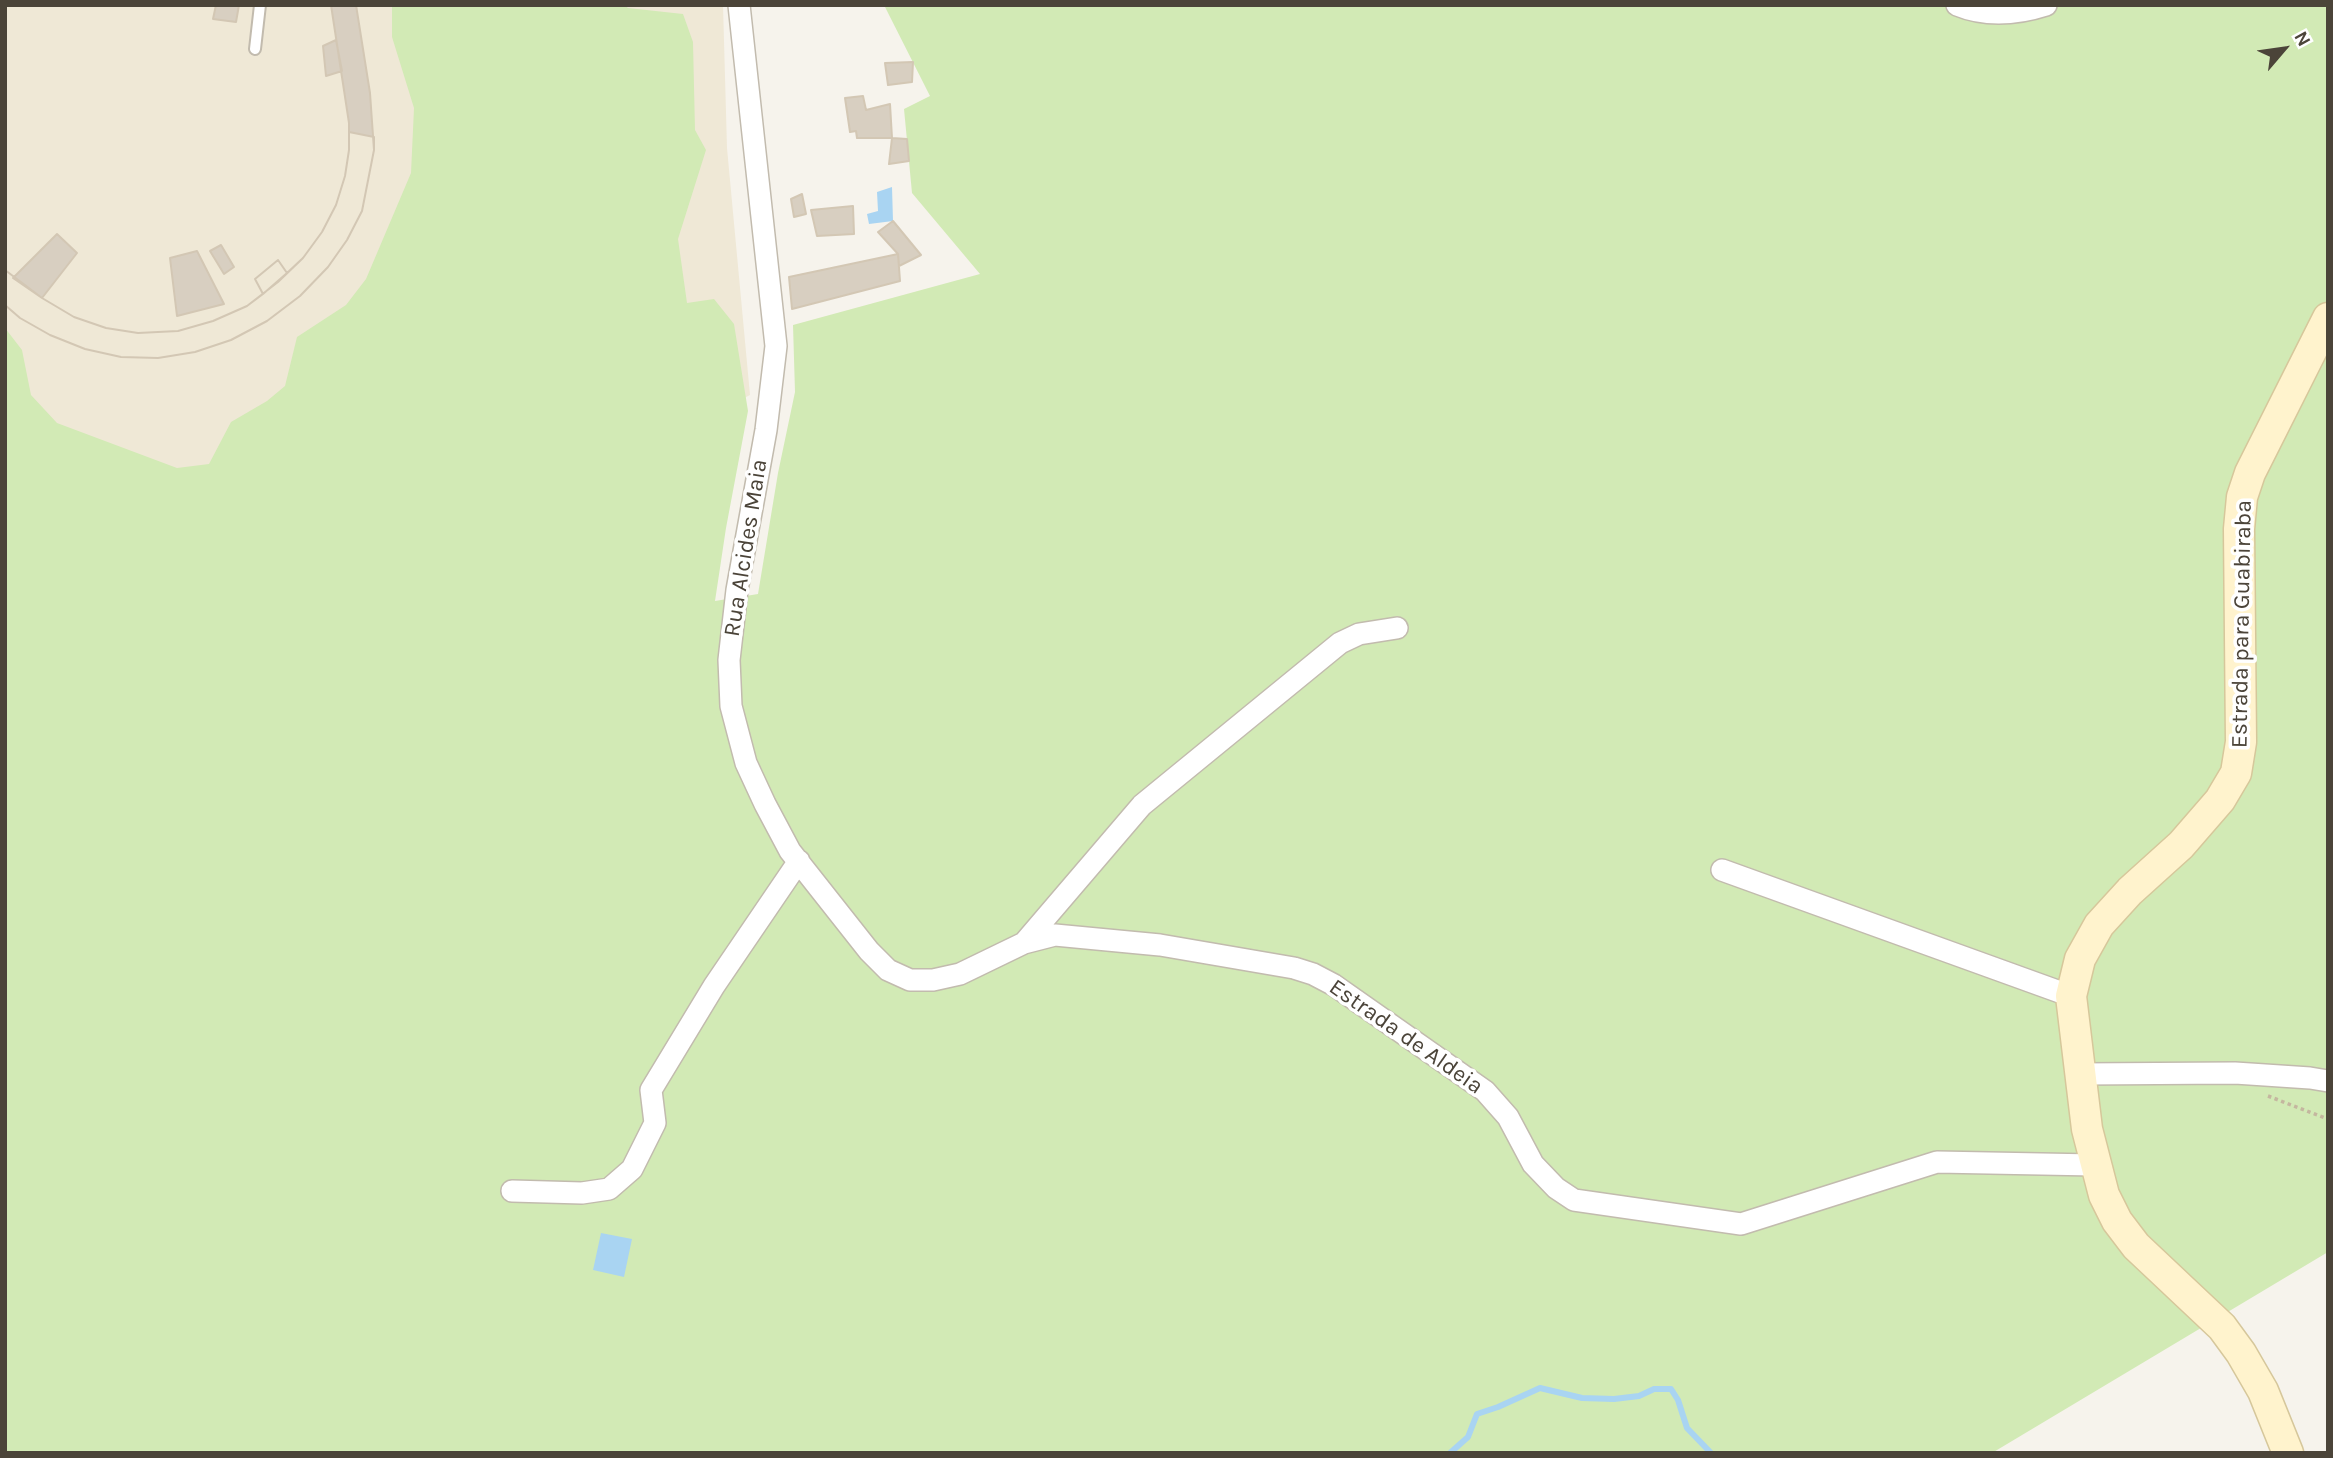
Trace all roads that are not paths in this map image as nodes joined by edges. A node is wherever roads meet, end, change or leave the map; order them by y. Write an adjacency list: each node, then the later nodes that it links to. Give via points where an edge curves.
1 (260, 5): 5 (lane)
2 (738, 5): 8 (street, Rua Alcides Maia, via 776,346 737,590 729,660 731,706 746,763)
3 (1957, 5): 4 (street, via 1999,14)
4 (2046, 5)
5 (255, 49)
6 (2328, 318): 12 (main road, Estrada para Guabiraba, via 2242,497 2241,742 2236,773 2220,800 2181,845 2099,925 2080,959)
7 (1397, 628): 10 (street, via 1359,634 1340,643 1142,805)
8 (799, 861): 11 (street, Rua Alcides Maia, via 888,970 910,980); 16 (street, via 714,986 651,1090 655,1123 632,1169 609,1189)
9 (1722, 870): 12 (street)
10 (1024, 943): 11 (street, Estrada de Aldeia); 15 (street, Estrada de Aldeia, via 1055,935 1102,938 1313,974 1485,1091 1508,1117 1533,1164 1574,1199 1741,1224 1937,1162)
11 (960, 974)
12 (2071, 996): 13 (main road, Estrada para Guabiraba)
13 (2080, 1074): 14 (street, via 2235,1073); 15 (main road, Estrada para Guabiraba)
14 (2328, 1081)
15 (2094, 1165): 17 (main road, Estrada para Guabiraba, via 2117,1222 2242,1353)
16 (512, 1191)
17 (2288, 1453)

